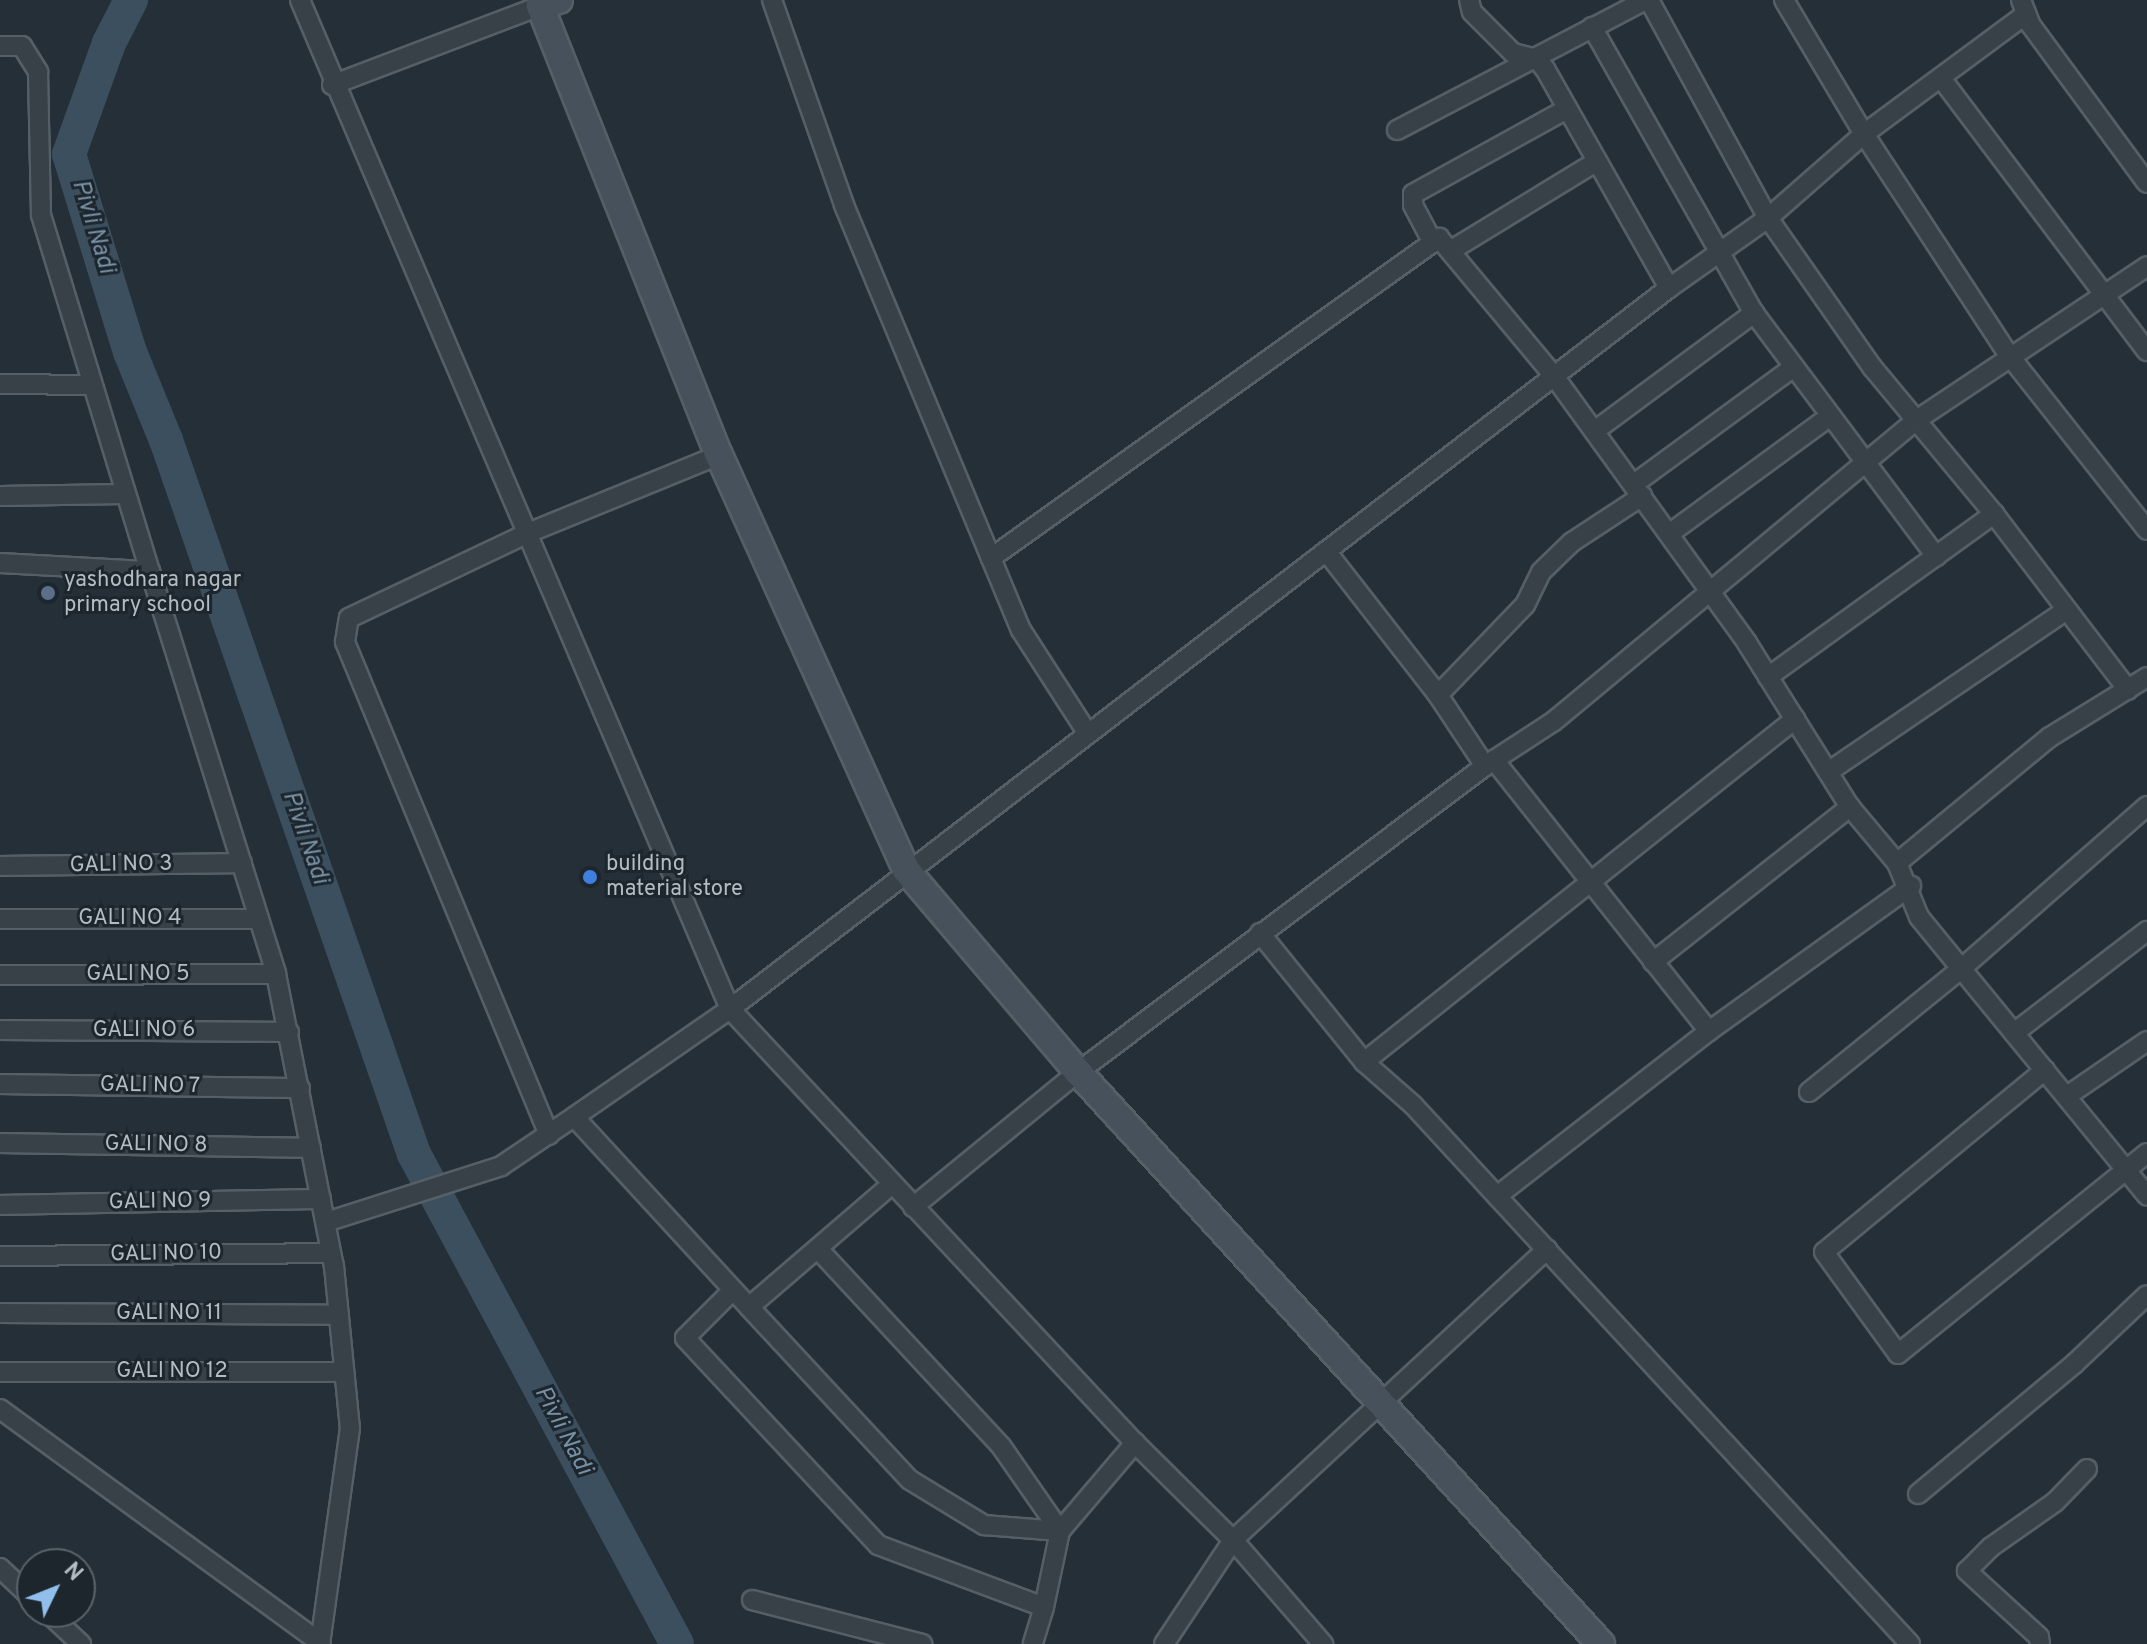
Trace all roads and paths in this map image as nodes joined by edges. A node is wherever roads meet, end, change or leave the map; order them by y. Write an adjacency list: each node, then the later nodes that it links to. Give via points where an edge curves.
1 (300, 0): 12 (street)
2 (772, 0): 45 (street, via 844,205)
3 (1469, 0): 10 (street, via 1472,12 1513,53)
4 (1647, 0): 8 (street); 18 (street)
5 (1784, 0): 15 (street)
6 (549, 3): 12 (street); 34 (street)
7 (2023, 4): 11 (street); 17 (street)
8 (1592, 27): 10 (street); 20 (street)
9 (0, 46): 30 (street, via 22,46 38,72 41,215)
10 (1537, 59): 13 (street); 14 (street)
11 (1941, 78): 15 (street); 23 (street)
12 (332, 85): 41 (street)
13 (1567, 109): 16 (street); 19 (street, via 1413,194 1413,205)
14 (1397, 130)
15 (1864, 134): 18 (street); 26 (street)
16 (1596, 162): 19 (street); 22 (street)
17 (2147, 183)
18 (1768, 218): 20 (street); 32 (street)
19 (1442, 247): 28 (street); 45 (street)
20 (1716, 253): 22 (street); 24 (street)
21 (2147, 266): 23 (street)
22 (1669, 288): 28 (street)
23 (2103, 293): 25 (street); 26 (street)
24 (1754, 313): 27 (street); 33 (street)
25 (2147, 351)
26 (2008, 354): 32 (street); 40 (street)
27 (1794, 367): 31 (street); 36 (street)
28 (1554, 376): 33 (street); 43 (street)
29 (0, 384): 30 (street)
30 (90, 385): 37 (street)
31 (1830, 416): 35 (street); 42 (street)
32 (1915, 421): 35 (street); 39 (street)
33 (1596, 430): 36 (street)
34 (719, 455): 41 (street); 63 (street)
35 (1863, 462): 44 (street); 48 (street)
36 (1638, 490): 42 (street); 53 (street, via 1541,572 1525,605)
37 (124, 494): 38 (street); 47 (street)
38 (0, 496)
39 (1994, 514): 44 (street); 49 (street)
40 (2147, 530)
41 (528, 533): 74 (street); 88 (street, via 349,618 345,642)
42 (1669, 534): 48 (street)
43 (1326, 551): 53 (street); 55 (street)
44 (1936, 556): 50 (street)
45 (991, 558): 55 (street, via 1021,630)
46 (0, 563): 47 (street)
47 (150, 571): 60 (street)
48 (1708, 588): 50 (street); 56 (street, via 1658,637 1554,721)
49 (2065, 611): 52 (street); 57 (street)
50 (1768, 677): 54 (street)
51 (2147, 677): 52 (street)
52 (2128, 690): 61 (street, via 2050,737)
53 (1438, 695): 56 (street)
54 (1795, 719): 57 (street); 64 (street)
55 (1086, 731): 63 (street)
56 (1490, 763): 64 (street); 69 (street)
57 (1828, 772): 59 (street)
58 (2147, 806): 71 (street)
59 (1850, 807): 61 (street); 70 (street)
60 (242, 863): 62 (street, GALI NO 3); 67 (street)
61 (1897, 863): 65 (street)
62 (0, 866)
63 (906, 870): 74 (street); 82 (street)
64 (1587, 880): 70 (street); 80 (street)
65 (1911, 886): 71 (street, via 1919,917); 76 (street)
66 (0, 919): 67 (street, GALI NO 4)
67 (259, 919): 72 (street)
68 (2147, 931): 78 (street)
69 (1260, 933): 80 (street); 82 (street)
70 (1653, 962): 76 (street)
71 (1962, 968): 78 (street); 85 (street)
72 (276, 974): 73 (street, GALI NO 5); 77 (street)
73 (0, 975)
74 (730, 1009): 87 (street); 93 (street)
75 (0, 1030): 77 (street, GALI NO 6)
76 (1709, 1031): 94 (street)
77 (289, 1032): 84 (street)
78 (2014, 1033): 81 (street)
79 (2147, 1041): 86 (street)
80 (1364, 1062): 94 (street, via 1413,1105)
81 (2045, 1070): 86 (street); 92 (street, via 1824,1252 1898,1354)
82 (1078, 1072): 98 (street); 111 (street)
83 (0, 1084): 84 (street, GALI NO 7)
84 (300, 1088): 90 (street)
85 (1809, 1092)
86 (2067, 1096): 92 (street)
87 (574, 1117): 88 (street); 104 (street)
88 (549, 1135): 99 (street, via 501,1166)
89 (0, 1143): 90 (street, GALI NO 8)
90 (311, 1148): 96 (street)
91 (2147, 1153): 92 (street)
92 (2126, 1169): 95 (street)
93 (891, 1185): 98 (street); 100 (street)
94 (1497, 1196): 101 (street)
95 (2147, 1196)
96 (321, 1199): 97 (street, GALI NO 9); 99 (street)
97 (0, 1205)
98 (913, 1207): 113 (street)
99 (326, 1222): 102 (street)
100 (818, 1249): 106 (street); 116 (street, via 1001,1446)
101 (1547, 1249): 111 (street); 130 (street)
102 (331, 1253): 103 (street, GALI NO 10); 108 (street)
103 (0, 1256)
104 (733, 1290): 106 (street); 121 (street, via 685,1338 878,1545)
105 (2147, 1295): 115 (street, via 2074,1364)
106 (749, 1307): 116 (street, via 910,1480 984,1525)
107 (0, 1313): 108 (street, GALI NO 11)
108 (339, 1315): 110 (street)
109 (0, 1372): 110 (street, GALI NO 12)
110 (344, 1372): 124 (street, via 350,1428)
111 (1377, 1403): 117 (street); 129 (street)
112 (0, 1409): 124 (street)
113 (1135, 1443): 116 (street); 117 (street)
114 (2087, 1469): 131 (street, via 2055,1502 1967,1571 2039,1637)
115 (1918, 1494)
116 (1060, 1531): 121 (street)
117 (1233, 1540): 127 (street); 128 (street)
118 (0, 1568): 119 (street)
119 (16, 1583)
120 (752, 1600): 125 (street)
121 (1044, 1607): 126 (street)
122 (64, 1628): 123 (street)
123 (81, 1644)
124 (320, 1644)
125 (922, 1644)
126 (1033, 1644)
127 (1164, 1644)
128 (1323, 1644)
129 (1601, 1644)
130 (1910, 1644)
131 (2040, 1644)

